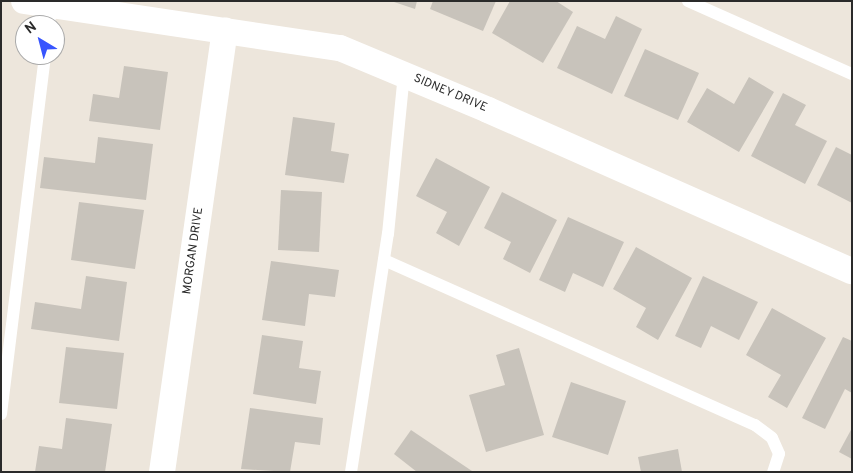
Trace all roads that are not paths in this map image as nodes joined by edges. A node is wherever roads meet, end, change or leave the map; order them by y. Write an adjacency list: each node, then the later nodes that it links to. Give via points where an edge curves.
1 (24, 1): 3 (street, SIDNEY DRIVE)
2 (688, 1): 7 (lane)
3 (50, 15)
4 (65, 16): 5 (street, SIDNEY DRIVE)
5 (225, 30): 8 (street, SIDNEY DRIVE, via 340,48); 12 (street, MORGAN DRIVE)
6 (44, 65): 11 (lane)
7 (852, 74)
8 (404, 75): 9 (lane); 10 (street, SIDNEY DRIVE)
9 (384, 260): 13 (lane); 14 (lane, via 755,425 772,438 779,454)
10 (852, 271)
11 (1, 414)
12 (162, 472)
13 (351, 472)
14 (773, 472)

